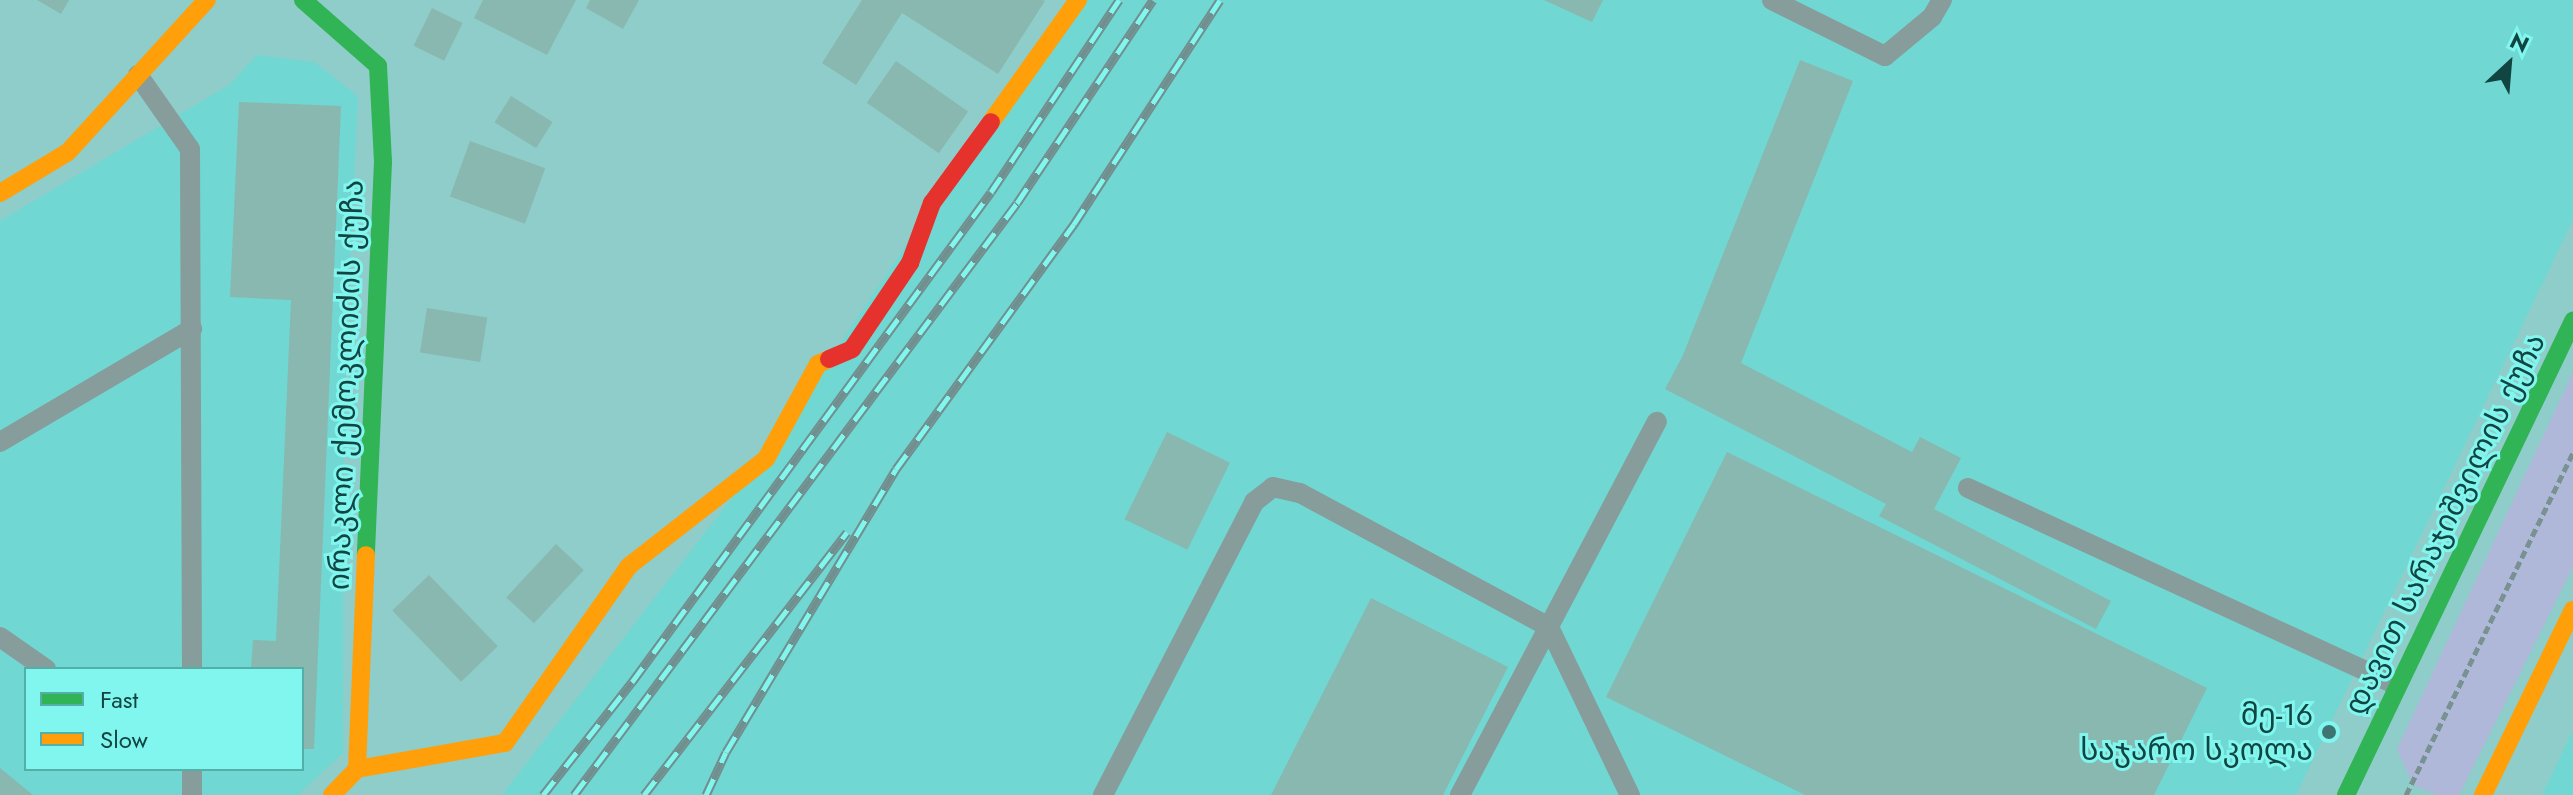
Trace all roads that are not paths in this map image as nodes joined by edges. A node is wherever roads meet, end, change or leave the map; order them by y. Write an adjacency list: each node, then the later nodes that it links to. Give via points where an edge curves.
1 (207, 0): 6 (street)
2 (303, 0): 20 (street, ირაკლი ქემოკლიძის ქუჩა, via 378,66 383,162)
3 (1078, 0): 20 (street, via 932,203 910,263 852,349 818,364 766,459 629,566 505,743)
4 (1772, 0): 5 (lane, via 1885,56 1932,17)
5 (1942, 0)
6 (138, 75): 7 (street, via 68,152); 9 (lane, via 190,149)
7 (0, 193)
8 (2573, 321): 18 (street, დავით სარაჯიშვილის ქუჩა)
9 (192, 329): 11 (lane); 17 (lane)
10 (1657, 422): 14 (lane)
11 (0, 442)
12 (1968, 488): 18 (lane)
13 (2573, 610): 29 (street)
14 (1549, 627): 25 (lane, via 1300,493 1273,487 1254,502); 26 (lane); 27 (lane)
15 (0, 637): 16 (lane)
16 (43, 667)
17 (192, 667)
18 (2397, 685): 19 (street, დავით სარაჯიშვილის ქუჩა)
19 (2362, 764): 22 (street); 28 (street, დავით სარაჯიშვილის ქუჩა)
20 (357, 769): 24 (street)
21 (191, 771): 23 (lane)
22 (2373, 785)
23 (192, 795)
24 (332, 795)
25 (1103, 795)
26 (1460, 795)
27 (1630, 795)
28 (2346, 795)
29 (2483, 795)

